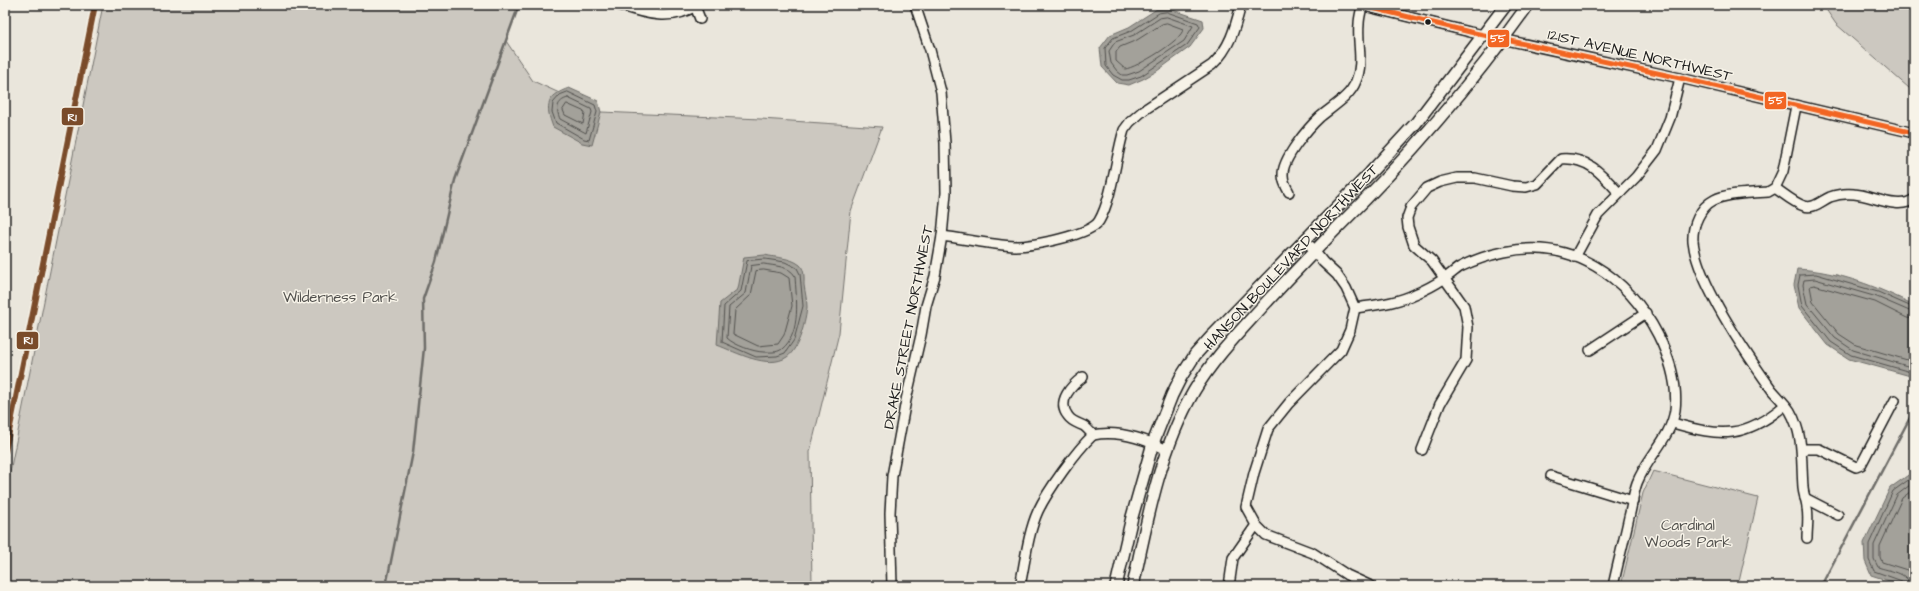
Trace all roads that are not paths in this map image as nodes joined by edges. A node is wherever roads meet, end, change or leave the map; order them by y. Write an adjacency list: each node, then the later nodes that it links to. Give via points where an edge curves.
1 (619, 5): 7 (street, via 655,15 682,13)
2 (915, 5): 18 (street, DRAKE STREET NORTHWEST, via 930,50 942,106 946,193)
3 (1241, 5): 18 (street, via 1230,42 1219,58 1136,115 1124,130 1105,207 1098,223 1092,229 1015,246)
4 (1361, 5): 9 (street, 121ST AVENUE NORTHWEST); 15 (street, via 1360,65 1356,82 1345,97 1318,118 1299,140 1282,174)
5 (1506, 5): 9 (main road, HANSON BOULEVARD NORTHWEST)
6 (1528, 5): 10 (main road, HANSON BOULEVARD NORTHWEST)
7 (696, 6): 8 (street)
8 (700, 19)
9 (1484, 35): 10 (street, 121ST AVENUE NORTHWEST); 19 (main road, HANSON BOULEVARD NORTHWEST, via 1416,123)
10 (1504, 40): 11 (street, 121ST AVENUE NORTHWEST); 20 (main road, HANSON BOULEVARD NORTHWEST, via 1419,141)
11 (1680, 78): 12 (street, 121ST AVENUE NORTHWEST); 16 (street, via 1670,118 1657,150 1636,177)
12 (1796, 106): 13 (street, 121ST AVENUE NORTHWEST); 14 (street, via 1783,171)
13 (1914, 133)
14 (1775, 188): 17 (street, via 1805,207 1814,206 1843,193 1860,194 1897,203 1909,203); 28 (street, via 1768,192 1714,200 1702,211 1695,225 1693,240 1707,286 1748,353)
15 (1289, 192)
16 (1619, 193): 21 (street, via 1598,215); 22 (street, via 1598,170 1571,158 1561,159 1537,184 1526,187 1475,178 1457,178 1440,182 1428,188 1411,207 1407,218 1414,245 1432,261)
17 (1914, 199)
18 (942, 236): 41 (street, DRAKE STREET NORTHWEST, via 892,476)
19 (1305, 239): 20 (street); 31 (main road, HANSON BOULEVARD NORTHWEST, via 1196,355 1172,395)
20 (1315, 251): 23 (street, via 1337,275); 33 (main road, HANSON BOULEVARD NORTHWEST, via 1219,354 1194,391)
21 (1575, 257): 22 (street, via 1541,251 1504,252 1459,268); 24 (street, via 1613,277)
22 (1444, 279): 23 (street, via 1399,300); 34 (street, via 1464,306 1467,317 1466,360 1440,404)
23 (1355, 308): 39 (street, via 1350,330 1341,350 1289,403 1268,429 1246,506)
24 (1646, 313): 25 (street); 29 (street, via 1665,350 1673,377)
25 (1590, 350)
26 (1083, 377): 30 (street, via 1067,392 1064,408 1067,416)
27 (1895, 400): 32 (street, via 1862,465 1856,467 1819,449)
28 (1785, 405): 29 (street, via 1754,428 1728,433 1716,433); 32 (street, via 1797,428)
29 (1673, 423): 37 (street, via 1637,483)
30 (1093, 435): 31 (street, via 1120,435); 42 (street, via 1080,449 1038,511)
31 (1153, 443): 33 (street); 43 (main road, HANSON BOULEVARD NORTHWEST)
32 (1802, 449): 36 (street, via 1802,489)
33 (1168, 450): 44 (main road, HANSON BOULEVARD NORTHWEST, via 1157,482)
34 (1422, 450)
35 (1551, 476): 37 (street)
36 (1805, 498): 38 (street); 40 (street)
37 (1633, 501): 47 (street)
38 (1838, 514)
39 (1256, 525): 45 (street, via 1233,558); 46 (street, via 1266,535 1313,553 1347,575)
40 (1807, 538)
41 (892, 586)
42 (1020, 586)
43 (1116, 586)
44 (1133, 586)
45 (1229, 586)
46 (1371, 586)
47 (1613, 586)

